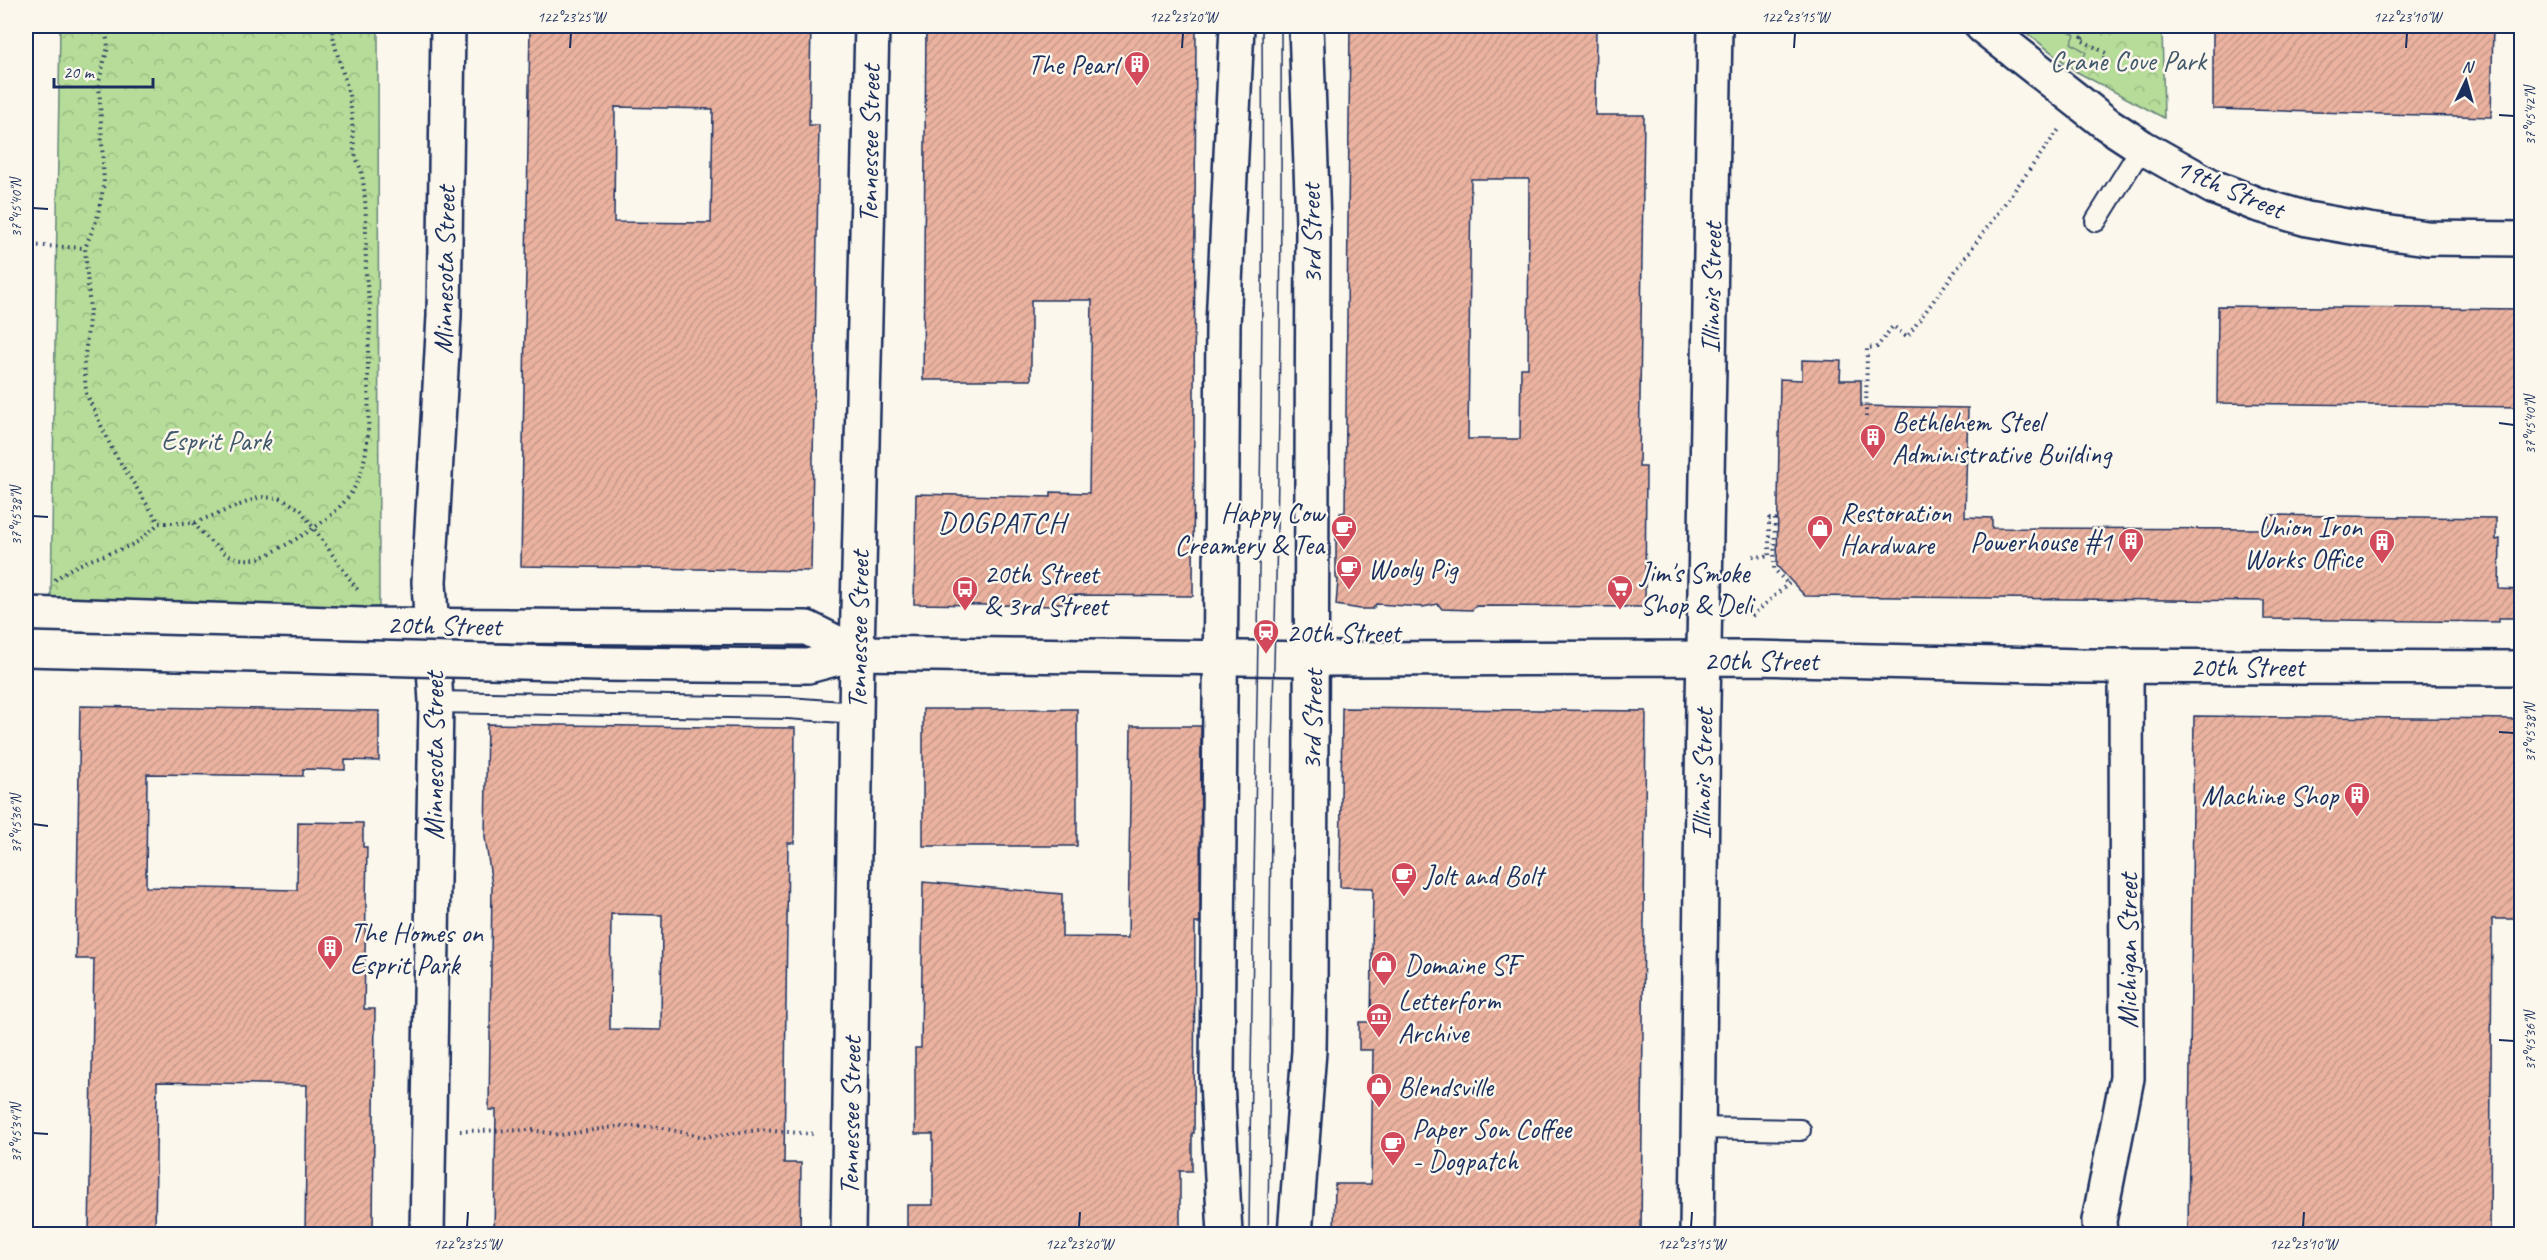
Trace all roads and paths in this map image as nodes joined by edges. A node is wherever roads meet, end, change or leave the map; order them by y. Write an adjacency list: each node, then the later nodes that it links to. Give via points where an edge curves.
1 (105, 26): 16 (path, via 108,47 99,81 104,184 97,219)
2 (328, 26): 20 (path, via 348,93 354,151 362,174 367,226 370,391 360,476 347,497)
3 (448, 26): 26 (street, Minnesota Street, via 444,316 429,582)
4 (872, 26): 28 (street, Tennessee Street)
5 (1237, 26): 29 (street, via 1223,326)
6 (1306, 26): 30 (street, 3rd Street, via 1313,223)
7 (1715, 26): 31 (street, Illinois Street)
8 (1982, 26): 12 (street, 19th Street)
9 (2088, 26): 10 (path, via 2081,40 2106,53)
10 (2100, 66)
11 (2062, 125): 17 (path, via 1907,337 1893,327 1877,347 1867,348)
12 (2142, 147): 13 (lane); 14 (street, 19th Street, via 2213,187 2307,219 2427,238)
13 (2096, 221)
14 (2522, 239)
15 (26, 245): 16 (path)
16 (85, 248): 18 (path, via 90,311 84,364 86,393 113,451)
17 (1866, 417)
18 (159, 523): 19 (path); 22 (path, via 136,543 62,574)
19 (194, 523): 20 (path, via 260,497 280,498 300,508); 20 (path, via 228,557 247,561 264,557)
20 (316, 529): 25 (path)
21 (1753, 556): 24 (path, via 1769,556 1769,519 1775,519 1774,569 1790,583)
22 (48, 587)
23 (26, 614): 25 (street, 20th Street)
24 (1752, 616)
25 (382, 624): 26 (street, 20th Street)
26 (431, 626): 28 (street, 20th Street, via 807,628); 34 (street, Minnesota Street)
27 (26, 649): 28 (street, 20th Street, bridge, via 808,666)
28 (857, 653): 29 (street, 20th Street); 35 (street, Tennessee Street)
29 (1221, 657): 30 (street, 20th Street); 42 (street, via 1217,1081)
30 (1312, 659): 31 (street, 20th Street); 43 (street, 3rd Street, via 1309,1052)
31 (1704, 659): 32 (street, 20th Street); 36 (street, Illinois Street)
32 (2126, 666): 33 (street, 20th Street); 45 (street, Michigan Street, via 2127,1078 2099,1221)
33 (2522, 668)
34 (436, 702): 35 (lane, via 788,708); 38 (street, Minnesota Street)
35 (856, 713): 39 (street, Tennessee Street)
36 (1699, 1128): 37 (lane); 44 (street, Illinois Street)
37 (1800, 1130)
38 (426, 1131): 39 (path, via 532,1130 560,1135 621,1126 658,1127 704,1137 759,1130); 40 (street, Minnesota Street)
39 (850, 1137): 41 (street, Tennessee Street)
40 (427, 1234)
41 (848, 1234)
42 (1225, 1234)
43 (1294, 1234)
44 (1697, 1234)
45 (2100, 1234)

